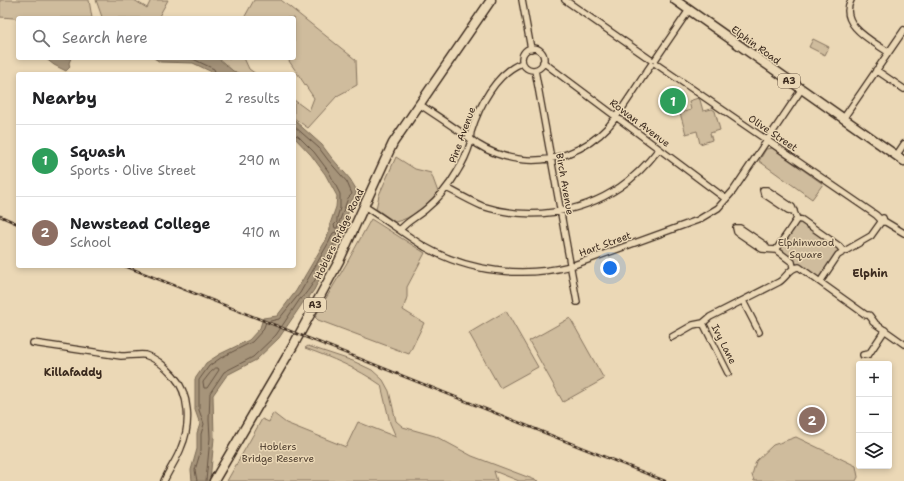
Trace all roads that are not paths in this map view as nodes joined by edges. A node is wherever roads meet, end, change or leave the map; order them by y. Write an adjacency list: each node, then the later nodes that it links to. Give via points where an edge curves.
1 (491, 0): 17 (highway, Hoblers Bridge Road / A3)
2 (522, 0): 8 (street)
3 (565, 0): 11 (street, Olive Street)
4 (675, 0): 6 (highway, Elphin Road / A3)
5 (851, 0): 9 (street, via 849,19 858,31)
6 (690, 10): 11 (street); 15 (highway, Elphin Road / A3)
7 (904, 30): 9 (street)
8 (531, 48): 10 (street, via 541,52); 12 (street, via 522,56)
9 (888, 52): 14 (street)
10 (543, 62): 13 (street); 18 (street, Rowan Avenue)
11 (653, 62): 18 (street); 21 (street, Olive Street)
12 (522, 63): 13 (street, via 529,70); 20 (street, Pine Avenue, via 511,69 491,91 478,114)
13 (535, 70): 25 (street, Birch Avenue)
14 (876, 70): 16 (street); 19 (street)
15 (801, 90): 19 (highway, Elphin Road / A3); 21 (street, Hart Street)
16 (904, 90)
17 (419, 104): 20 (street); 29 (highway, Hoblers Bridge Road / A3, via 392,146)
18 (616, 116): 23 (street, Rowan Avenue); 25 (street, via 586,145)
19 (842, 119): 24 (highway, Elphin Road / A3)
20 (470, 138): 25 (street, via 510,158); 27 (street, Pine Avenue, via 461,166)
21 (768, 140): 28 (street, Hart Street); 33 (street, Olive Street)
22 (904, 144): 24 (street)
23 (660, 149): 28 (street, Rowan Avenue); 30 (street, via 621,187 593,202)
24 (896, 156): 26 (highway, Elphin Road / A3)
25 (552, 158): 30 (street, Birch Avenue)
26 (904, 161)
27 (447, 188): 30 (street, via 468,200 498,210 531,214); 34 (street, Pine Avenue)
28 (726, 200): 39 (street, Hart Street, via 710,214 698,220)
29 (364, 206): 34 (street, Hart Street); 53 (highway, Hoblers Bridge Road / A3, via 339,261)
30 (561, 211): 39 (street, Birch Avenue)
31 (794, 211): 31 (street, via 788,210 764,194 763,190 767,190); 32 (street)
32 (797, 219): 37 (street); 38 (street, via 802,220)
33 (882, 221): 35 (street, Olive Street); 38 (street, via 871,236)
34 (400, 230): 39 (street, Hart Street, via 431,250 475,267 514,272 553,270)
35 (904, 233)
36 (767, 249): 36 (street, via 762,249 737,232 736,228 740,228); 37 (street)
37 (776, 250): 40 (street, via 792,262)
38 (843, 251): 41 (street)
39 (571, 266): 43 (street, Birch Avenue)
40 (793, 267): 41 (street, via 798,267); 42 (street, via 785,278)
41 (820, 282): 45 (street, via 871,317)
42 (742, 301): 44 (street); 46 (street)
43 (577, 302)
44 (703, 323): 47 (street, via 693,325); 51 (street, Ivy Lane)
45 (885, 330): 49 (street); 50 (street, via 870,357)
46 (759, 332)
47 (672, 337)
48 (34, 342): 52 (street, via 121,356 144,355 157,360 168,369 181,386 187,421 182,448)
49 (903, 342)
50 (863, 355)
51 (728, 373)
52 (164, 481)
53 (214, 481)

